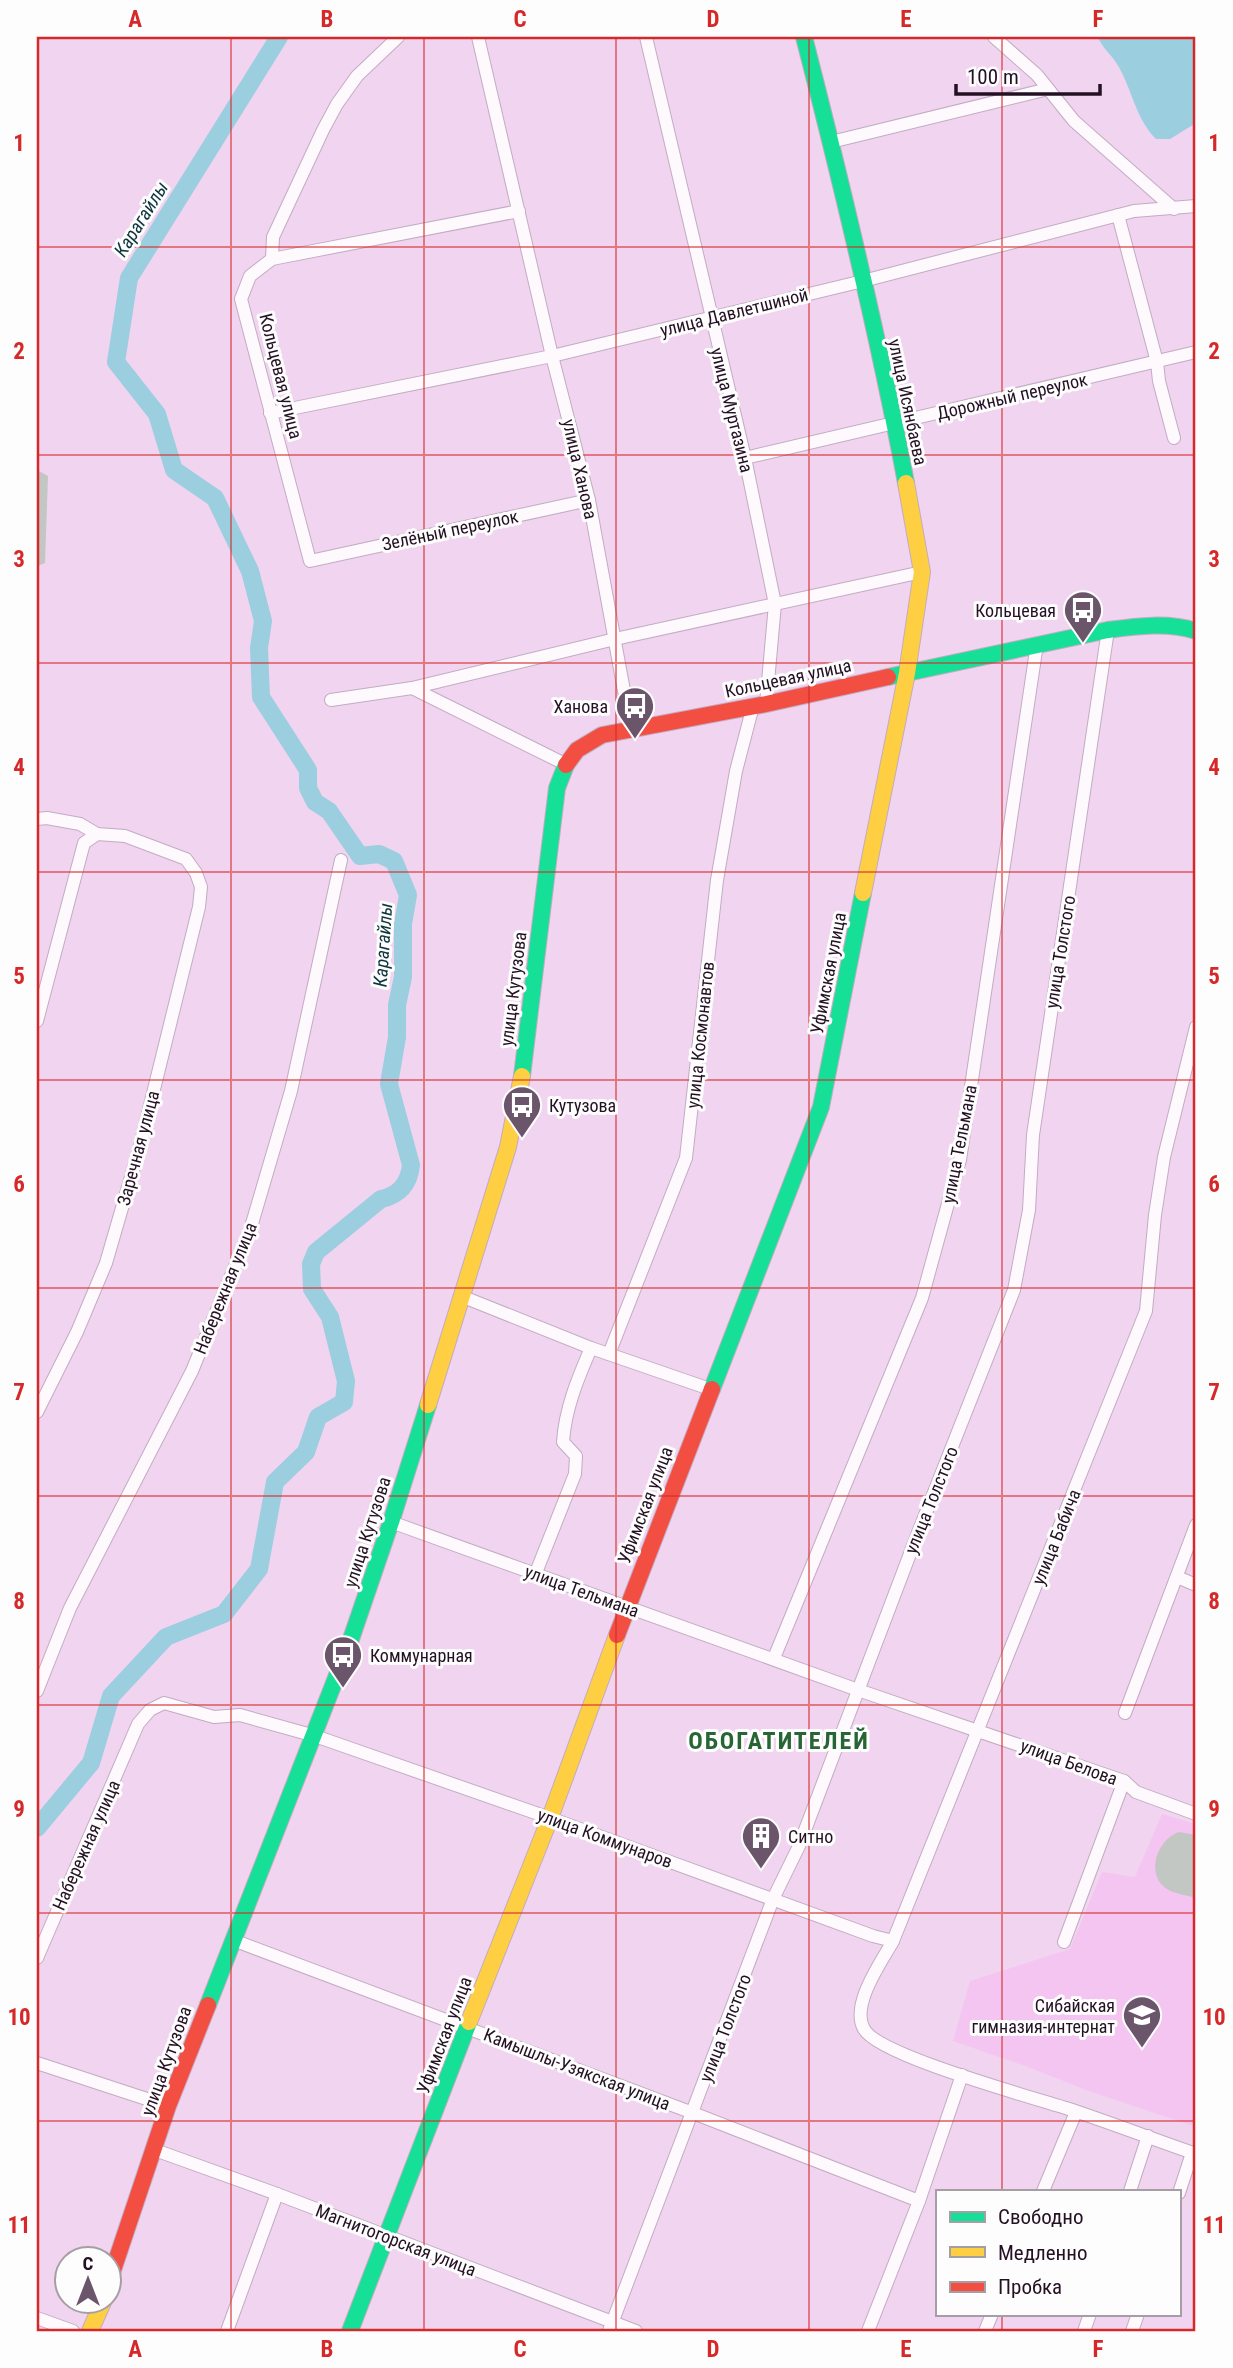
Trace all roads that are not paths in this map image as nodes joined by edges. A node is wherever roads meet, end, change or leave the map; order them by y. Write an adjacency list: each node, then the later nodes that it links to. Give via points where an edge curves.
1 (398, 37): 12 (street, via 357,76 337,104 273,237)
2 (478, 37): 10 (street, улица Ханова)
3 (646, 37): 14 (street, улица Муртазина)
4 (804, 37): 7 (street, улица Исянбаева)
5 (994, 37): 6 (street)
6 (1048, 89): 7 (street); 9 (street, via 1074,121)
7 (831, 142): 13 (street, улица Исянбаева)
8 (1196, 205): 9 (street, улица Давлетшиной)
9 (1174, 209): 11 (street, улица Давлетшиной)
10 (519, 211): 12 (street); 16 (street, улица Ханова)
11 (1118, 215): 13 (street, улица Давлетшиной); 17 (street)
12 (272, 259): 18 (street, Кольцевая улица, via 250,276 241,299)
13 (863, 281): 14 (street, улица Давлетшиной); 19 (street, улица Исянбаева)
14 (710, 317): 16 (street, улица Давлетшиной); 21 (street, улица Муртазина)
15 (1196, 352): 17 (street, Дорожный переулок)
16 (552, 356): 18 (street, улица Давлетшиной); 22 (street, улица Ханова)
17 (1157, 362): 19 (street, Дорожный переулок); 20 (street)
18 (270, 413): 23 (street, Кольцевая улица)
19 (895, 424): 21 (street, Дорожный переулок); 24 (street, улица Исянбаева)
20 (1174, 438)
21 (745, 458): 25 (street, улица Муртазина)
22 (589, 500): 23 (street, Зелёный переулок); 28 (street, улица Ханова)
23 (310, 561)
24 (922, 572): 25 (street); 30 (street, улица Исянбаева)
25 (775, 604): 28 (street); 33 (street, улица Муртазина)
26 (1108, 630): 27 (street, Кольцевая улица, via 1140,626); 29 (street, Кольцевая улица); 54 (street, улица Толстого, via 1033,1135 1029,1210 1014,1290)
27 (1196, 631)
28 (615, 639): 31 (street); 34 (street, улица Ханова)
29 (1037, 644): 30 (street, Кольцевая улица); 53 (street, улица Тельмана, via 960,1160 922,1298)
30 (907, 673): 33 (street, Кольцевая улица); 44 (street, Уфимская улица, via 821,1107)
31 (412, 688): 32 (street); 35 (street)
32 (331, 700)
33 (760, 705): 34 (street, Кольцевая улица); 43 (street, улица Космонавтов, via 736,771 717,880 686,1158)
34 (631, 729): 35 (street, Кольцевая улица, via 588,741)
35 (565, 764): 41 (street, улица Кутузова, via 557,788 519,1097)
36 (37, 819): 37 (street, via 80,824)
37 (97, 834): 39 (street, via 84,843); 45 (street, Заречная улица, via 125,836 186,859 201,887 200,907 106,1263)
38 (341, 860): 52 (street, Набережная улица, via 291,1091 251,1227 192,1371)
39 (37, 1021)
40 (1196, 1027): 58 (street, улица Бабича, via 1164,1157 1146,1311)
41 (461, 1296): 42 (street); 46 (street, улица Кутузова)
42 (591, 1348): 43 (street); 48 (street, via 564,1428 563,1442 576,1456 575,1474)
43 (609, 1354): 44 (street)
44 (710, 1389): 51 (street, Уфимская улица)
45 (37, 1412)
46 (391, 1522): 48 (street, улица Тельмана); 59 (street, улица Кутузова)
47 (1196, 1525): 49 (street)
48 (535, 1575): 51 (street, улица Тельмана)
49 (1177, 1577): 50 (street); 57 (street)
50 (1196, 1585)
51 (626, 1608): 53 (street, улица Тельмана); 62 (street, Уфимская улица)
52 (42, 1658): 55 (street, Набережная улица)
53 (774, 1658): 54 (street, улица Тельмана)
54 (858, 1690): 58 (street, улица Тельмана); 63 (street, улица Толстого, via 799,1846)
55 (37, 1691)
56 (164, 1703): 59 (street, улица Коммунаров, via 214,1717 240,1715); 67 (street, Набережная улица, via 138,1724)
57 (1125, 1713)
58 (978, 1730): 60 (street, улица Белова); 65 (street, улица Бабича)
59 (315, 1736): 62 (street, улица Коммунаров); 64 (street, улица Кутузова)
60 (1124, 1781): 61 (street, улица Белова, via 1136,1792); 66 (street)
61 (1196, 1814)
62 (551, 1818): 63 (street, улица Коммунаров); 68 (street, Уфимская улица)
63 (773, 1899): 65 (street, улица Коммунаров); 73 (street, улица Толстого)
64 (233, 1940): 68 (street, Камышлы-Узякская улица); 71 (street, улица Кутузова)
65 (893, 1941): 70 (street, улица Бабича, via 868,1985 861,2008 864,2029 877,2042)
66 (1064, 1942)
67 (37, 1958)
68 (467, 2027): 73 (street, Камышлы-Узякская улица); 82 (street, Уфимская улица)
69 (37, 2063): 71 (street)
70 (962, 2075): 72 (street); 81 (street)
71 (168, 2106): 75 (street, улица Кутузова)
72 (1076, 2112): 74 (street); 77 (street)
73 (693, 2113): 81 (street, Камышлы-Узякская улица); 85 (street, улица Толстого)
74 (1148, 2136): 76 (street); 78 (street)
75 (155, 2150): 80 (street, Магнитогорская улица); 83 (street, улица Кутузова)
76 (1194, 2153): 79 (street)
77 (1043, 2190)
78 (1130, 2190)
79 (1180, 2190)
80 (278, 2194): 82 (street, Магнитогорская улица); 87 (street)
81 (919, 2201): 90 (street)
82 (387, 2236): 85 (street, Магнитогорская улица); 88 (street, Уфимская улица)
83 (122, 2246)
84 (37, 2318): 86 (street)
85 (611, 2327): 89 (street, Магнитогорская улица)
86 (73, 2331)
87 (227, 2331)
88 (350, 2331)
89 (636, 2331)
90 (869, 2331)

